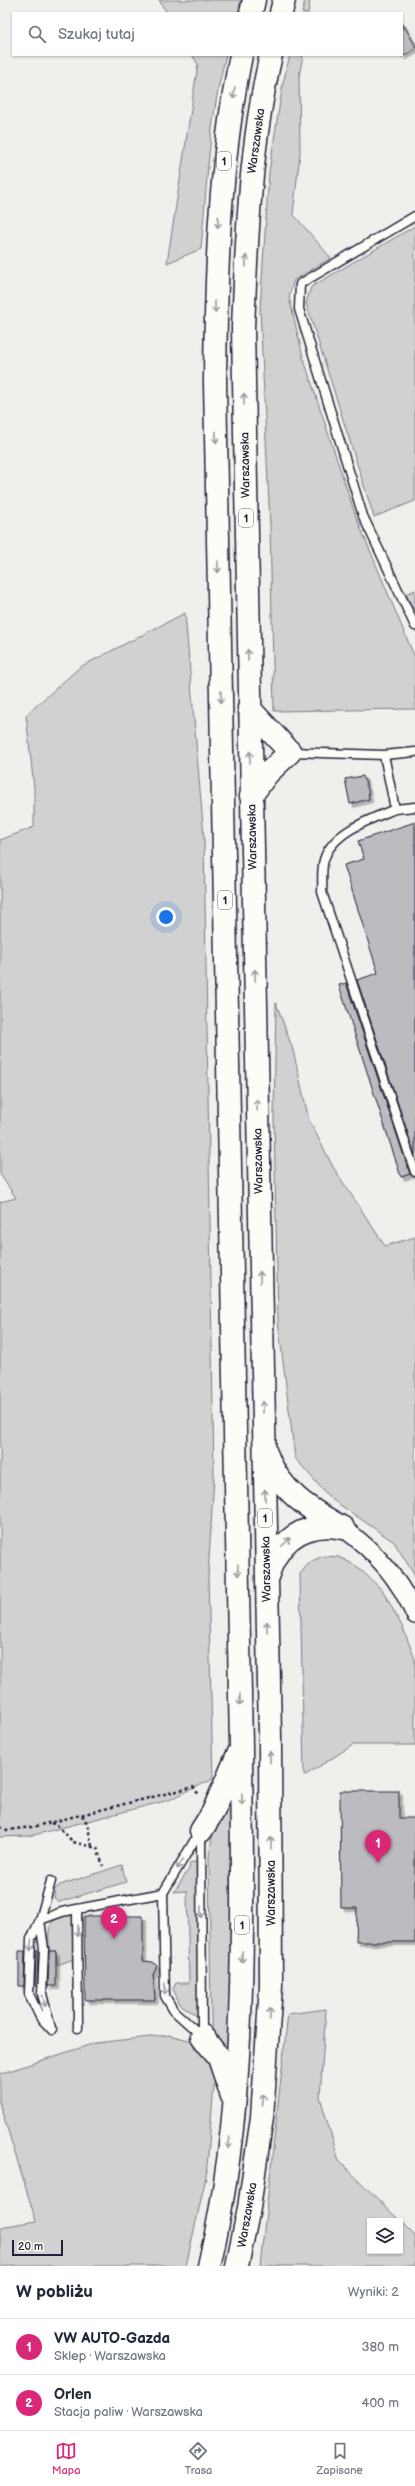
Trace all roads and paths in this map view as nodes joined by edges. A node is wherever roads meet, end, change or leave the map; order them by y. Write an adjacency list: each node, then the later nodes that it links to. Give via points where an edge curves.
1 (254, 0): 3 (main road)
2 (284, 0): 4 (main road)
3 (251, 12)
4 (280, 12)
5 (241, 56): 21 (main road, 1, one-way to 21, via 227,135 220,201 216,268 215,382)
6 (271, 56): 9 (main road, Warszawska / 1, one-way to 6, via 244,328 247,220 254,153)
7 (415, 216): 8 (lane, via 300,284 298,309 363,516)
8 (415, 626)
9 (249, 708): 10 (main road); 13 (main road, Warszawska / 1, one-way to 9)
10 (290, 752): 12 (lane); 13 (main road)
11 (415, 752): 12 (lane)
12 (384, 755): 15 (lane)
13 (251, 796): 17 (main road, Warszawska / 1, one-way to 13)
14 (415, 807): 15 (lane)
15 (395, 809): 16 (lane, via 360,824 335,842 324,860 322,892)
16 (415, 1172)
17 (264, 1446): 18 (main road, via 274,1471 291,1494 311,1510); 19 (main road, Warszawska / 1, one-way to 17)
18 (343, 1528): 19 (main road, one-way to 18, via 267,1575 272,1561 290,1538 313,1527); 20 (street, via 390,1570)
19 (266, 1590): 37 (main road, Warszawska / 1, one-way to 19, via 262,2117 271,1986)
20 (415, 1615)
21 (241, 1746): 22 (main road); 35 (main road, 1, one-way to 35, via 242,1958)
22 (213, 1812): 23 (path, via 193,1787); 26 (main road)
23 (82, 1815): 24 (path); 27 (path, via 87,1823)
24 (51, 1823): 25 (path, via 6,1830); 27 (path, via 73,1842)
25 (0, 1827)
26 (201, 1831): 30 (lane, one-way to 30); 34 (lane, one-way to 34)
27 (92, 1846): 28 (path, via 97,1848)
28 (103, 1866)
29 (51, 1882): 32 (lane)
30 (163, 1893): 31 (lane); 34 (lane, one-way to 34, via 165,1996 174,2011)
31 (77, 1909): 32 (lane); 33 (lane, one-way to 33)
32 (40, 1920): 32 (lane, via 31,1940 29,1994 40,2017 52,2030 42,1994 44,1949)
33 (78, 2028)
34 (202, 2036): 35 (main road, via 219,2058)
35 (235, 2105): 36 (main road, 1, one-way to 36)
36 (208, 2266)
37 (238, 2266)

